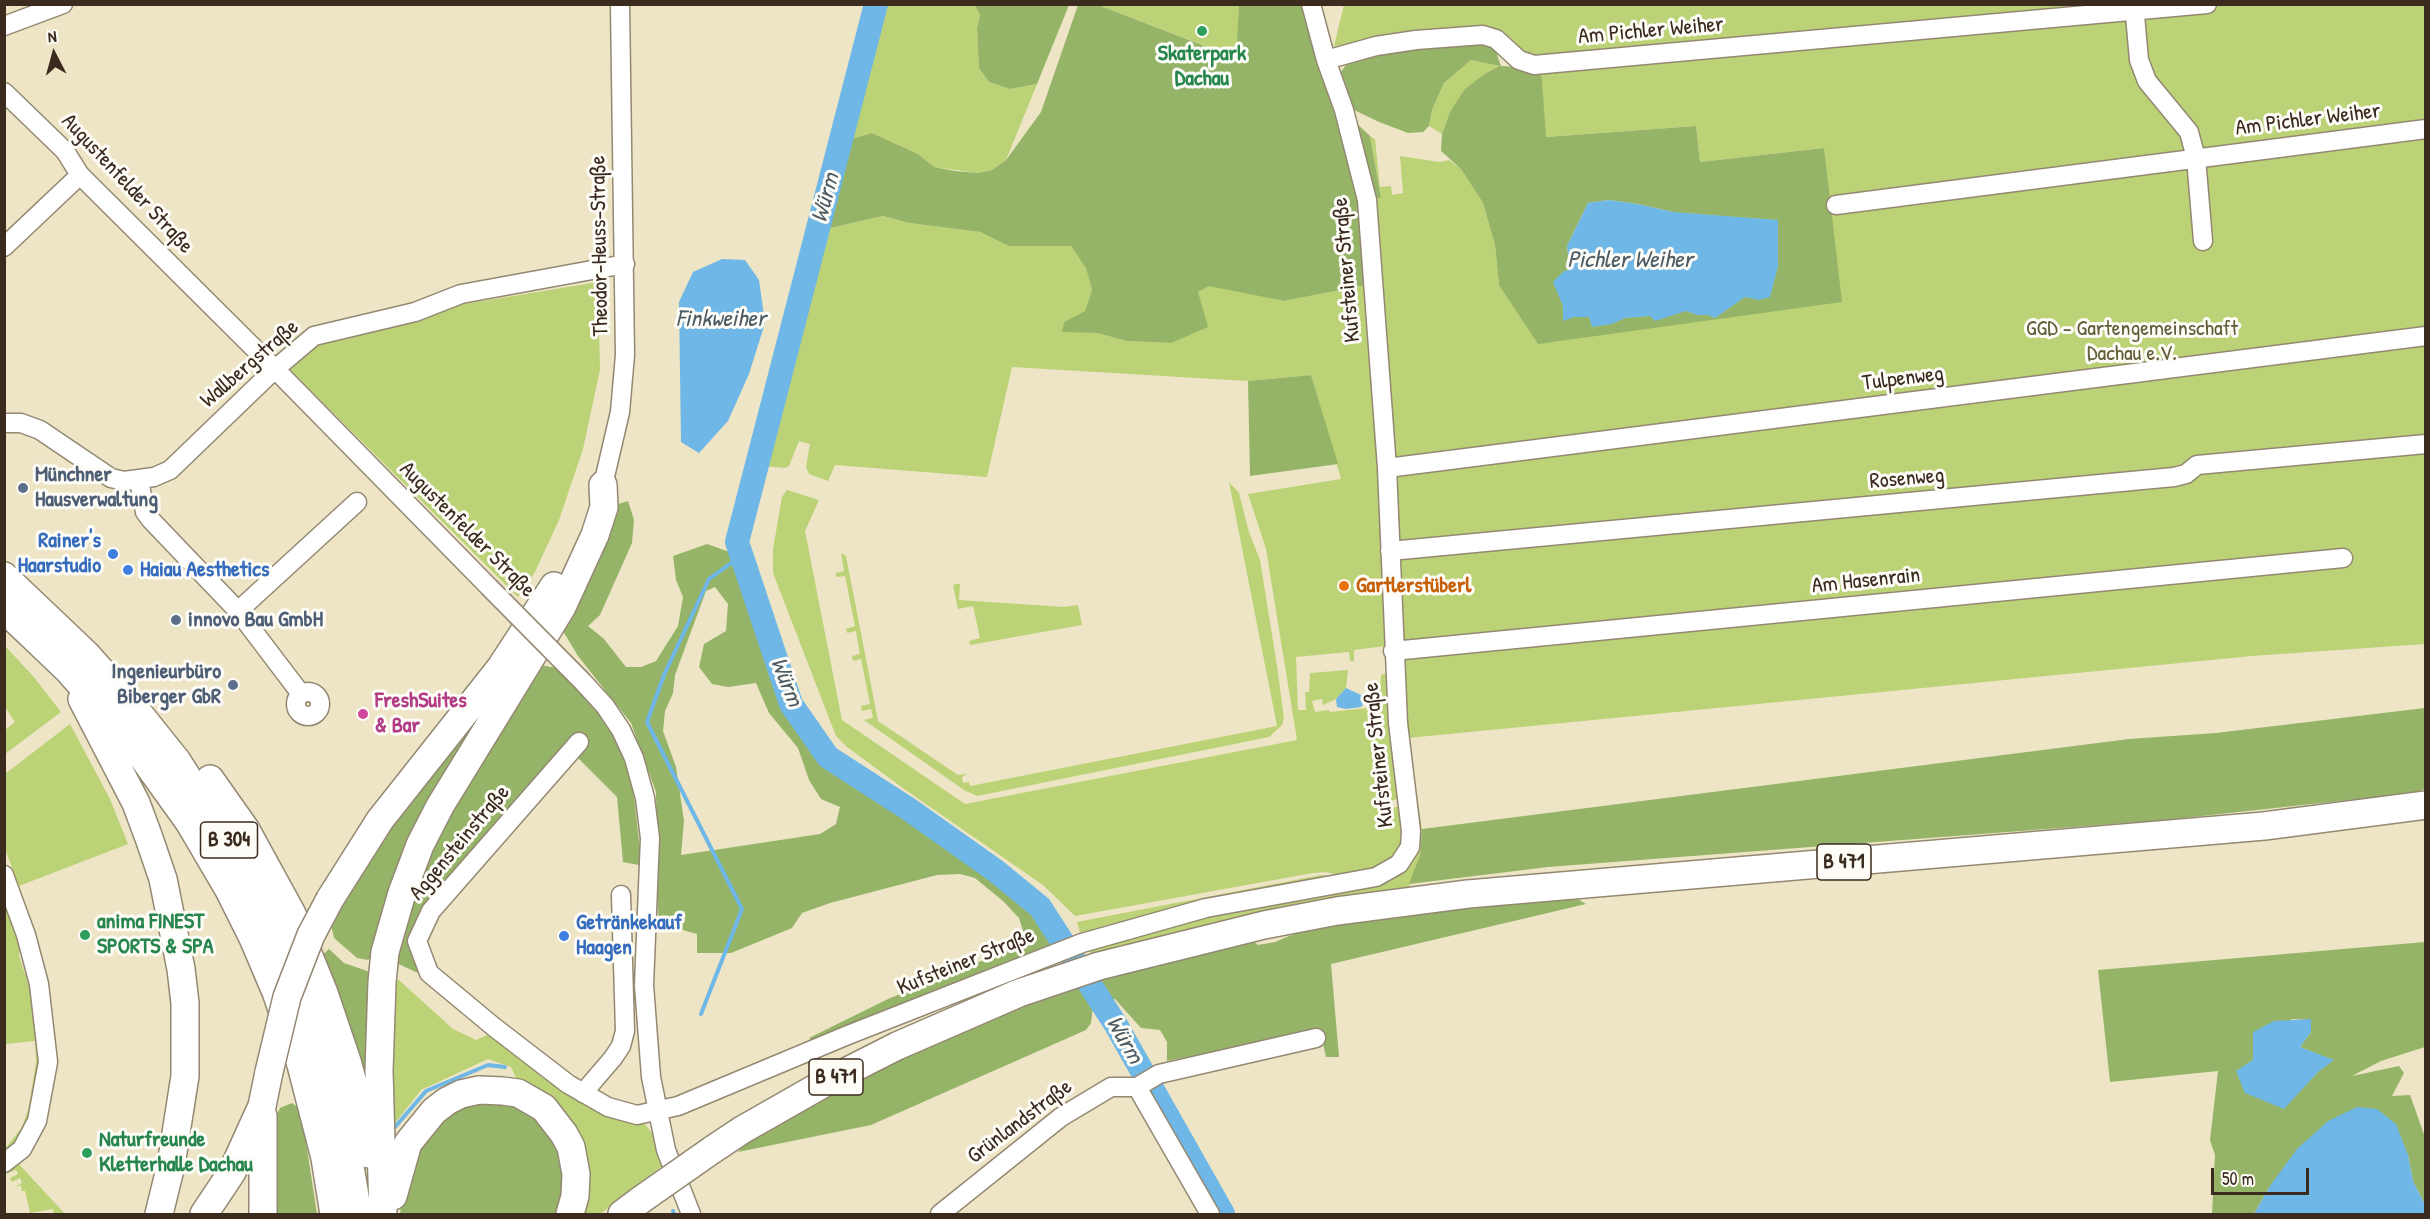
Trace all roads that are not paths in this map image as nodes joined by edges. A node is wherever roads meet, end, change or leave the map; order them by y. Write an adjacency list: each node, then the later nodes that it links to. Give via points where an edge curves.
1 (63, 4): 6 (street)
2 (620, 4): 15 (street, Theodor-Heuss-Straße)
3 (1311, 4): 7 (street, Kufsteiner Straße)
4 (2206, 4): 5 (street, Am Pichler Weiher)
5 (2134, 8): 7 (street, Am Pichler Weiher, via 1534,65 1519,60 1496,39 1483,35 1376,46); 10 (street, via 2139,60 2147,81 2190,132)
6 (4, 26)
7 (1326, 60): 20 (street, Kufsteiner Straße, via 1344,110 1367,200)
8 (4, 92): 11 (street, Augustenfelder Straße, via 65,151)
9 (2426, 129): 10 (street, Am Pichler Weiher)
10 (2196, 158): 12 (street, Am Pichler Weiher); 13 (street)
11 (80, 175): 14 (street); 17 (street, Augustenfelder Straße)
12 (1836, 205)
13 (2203, 241)
14 (4, 247)
15 (626, 264): 17 (street, Wallbergstraße, via 462,294 415,312 314,336); 22 (street, Theodor-Heuss-Straße, via 623,392)
16 (2426, 336): 20 (street, Tulpenweg)
17 (275, 369): 21 (street, Wallbergstraße, via 170,470); 41 (street, Augustenfelder Straße, bridge, via 583,682 621,730 645,798 650,838 644,986)
18 (4, 423): 21 (street, Wallbergstraße, via 21,423 40,430 111,478)
19 (2426, 444): 24 (street, Rosenweg, via 2197,465 2174,477)
20 (1387, 468): 24 (street, Kufsteiner Straße)
21 (139, 480): 27 (street, via 145,512 151,520)
22 (603, 485): 40 (highway, bridge, via 591,501 551,592 501,668 380,820 330,899 287,997); 49 (highway, via 604,507 595,535 562,607 440,806 402,893 385,952 382,982 379,1071)
23 (357, 502): 27 (street)
24 (1390, 551): 29 (street, Kufsteiner Straße)
25 (2343, 558): 29 (street, Am Hasenrain)
26 (4, 576): 28 (highway)
27 (238, 611): 32 (street)
28 (20, 613): 30 (highway, B 304); 31 (highway, B 304)
29 (1394, 651): 41 (street, Kufsteiner Straße, via 1411,831 1410,847 1399,864 1376,877 1206,908 1074,946 678,1106)
30 (98, 666): 48 (highway, B 304, via 187,776 229,840 272,921 303,994 330,1078); 49 (highway, via 137,692 188,751 223,795 268,868 324,993 364,1124)
31 (69, 671): 44 (highway, via 136,803 163,879 181,969 185,1076); 47 (highway, B 304, via 171,794 212,859 253,938 304,1074 325,1158)
32 (301, 694)
33 (579, 742): 39 (street, Aggensteinstraße, via 430,911 417,941 429,973)
34 (2426, 805): 43 (highway, B 471, bridge, via 2264,826 1468,894 1264,925 1089,969 1019,993 897,1046 742,1130)
35 (4, 875): 42 (street, via 39,984 48,1062 37,1121 22,1149)
36 (621, 895): 39 (street, via 625,1031 613,1058)
37 (1316, 1038): 38 (street, Grünlandstraße, via 1155,1076)
38 (1137, 1087): 53 (street, Grünlandstraße, via 1111,1087 1061,1117); 54 (street)
39 (583, 1093): 41 (street, Aggensteinstraße, via 608,1107 637,1114)
40 (262, 1106): 45 (highway, via 232,1173); 46 (highway)
41 (656, 1111): 52 (street, Augustenfelder Straße)
42 (4, 1163)
43 (632, 1207)
44 (159, 1215)
45 (204, 1215)
46 (263, 1215)
47 (334, 1215)
48 (358, 1215)
49 (383, 1215)
50 (390, 1215): 51 (highway, via 408,1143 447,1101 479,1090 518,1093 544,1108 555,1120 571,1147 575,1163 575,1196)
51 (570, 1215)
52 (691, 1215)
53 (940, 1215)
54 (1210, 1215)

